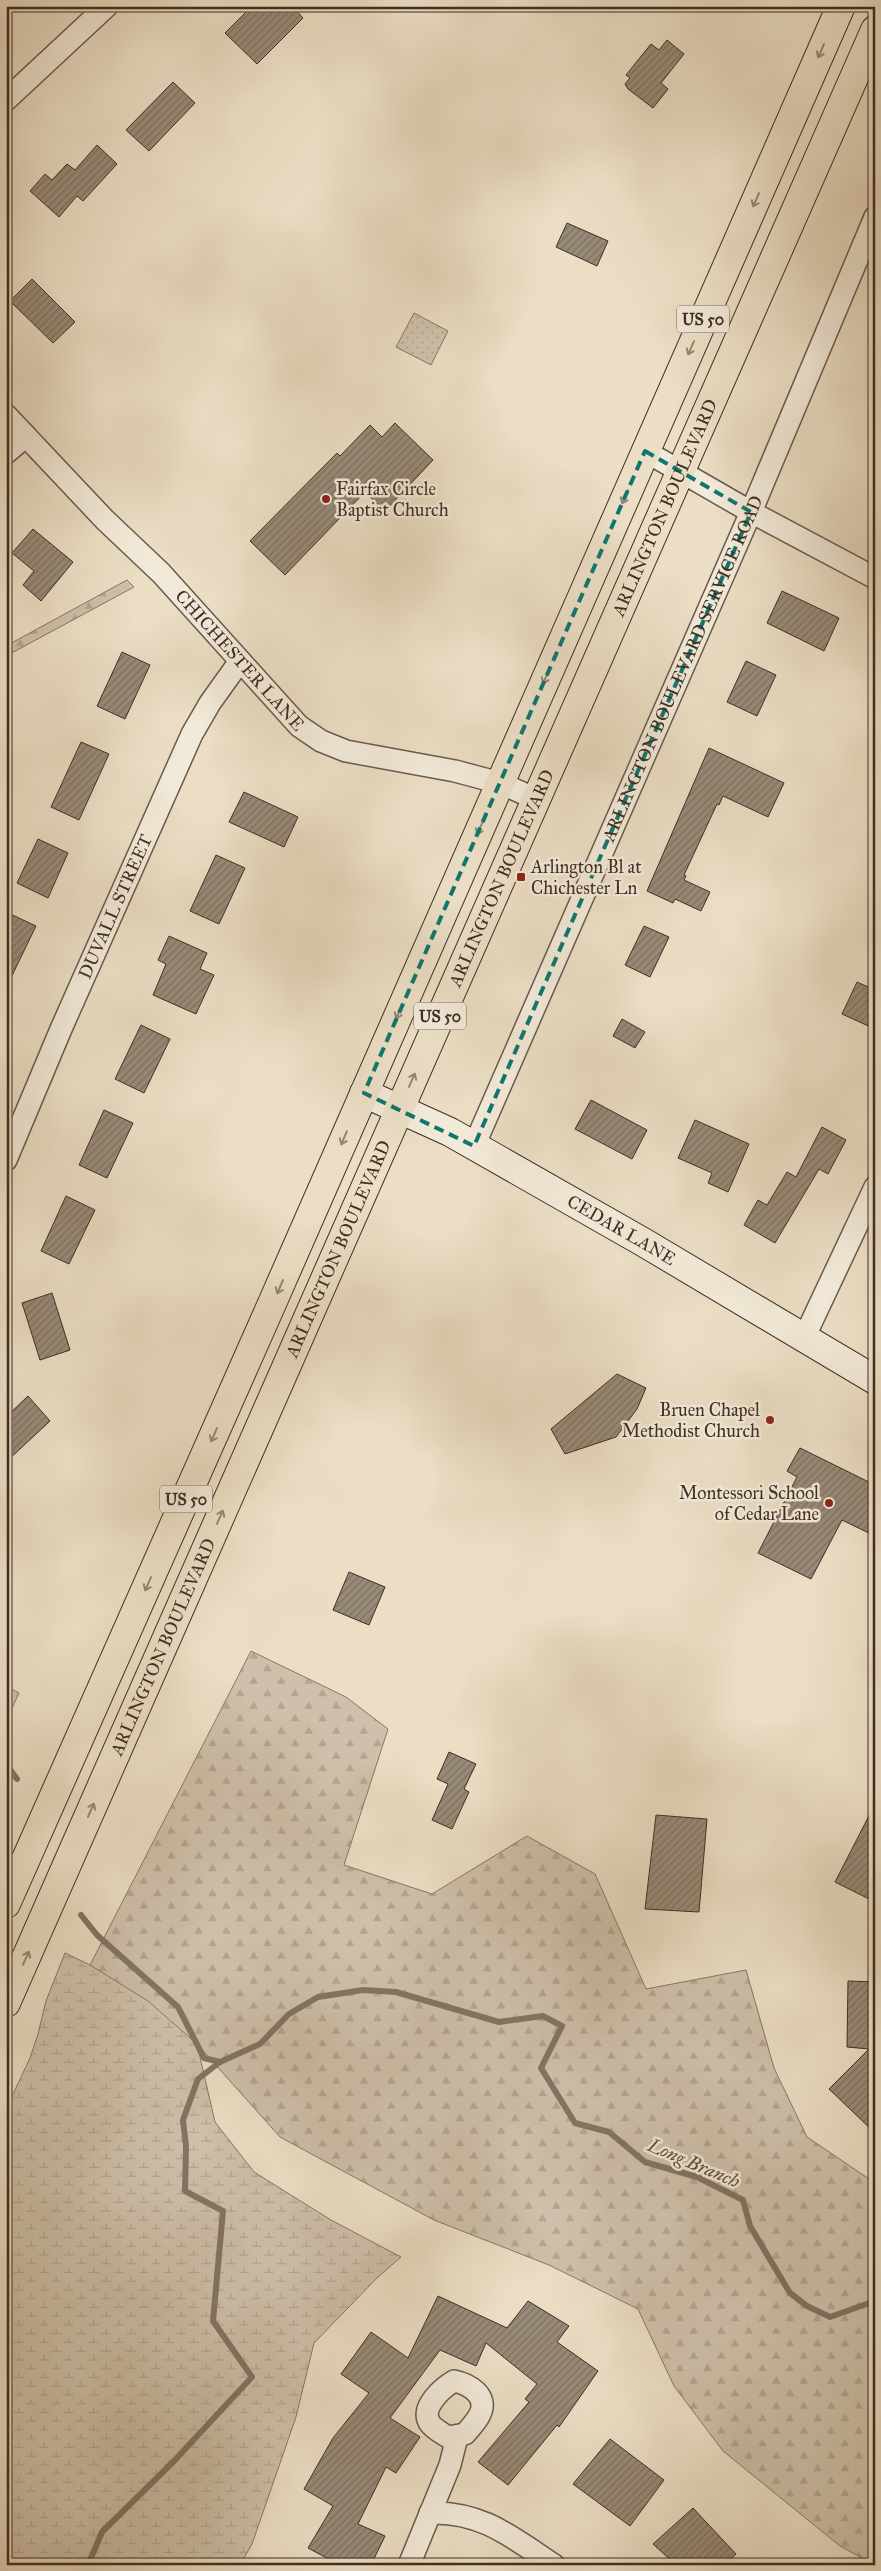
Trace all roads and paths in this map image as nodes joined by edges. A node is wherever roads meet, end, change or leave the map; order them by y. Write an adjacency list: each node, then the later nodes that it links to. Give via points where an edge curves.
1 (107, 6): 4 (street)
2 (841, 6): 8 (main road, US 50, one-way to 8)
3 (875, 30): 10 (main road, ARLINGTON BOULEVARD / US 50)
4 (6, 100)
5 (875, 217): 11 (street, ARLINGTON BOULEVARD SERVICE ROAD)
6 (6, 415): 7 (street, CHICHESTER LANE)
7 (26, 436): 9 (street); 13 (street, CHICHESTER LANE, via 105,520 161,573)
8 (645, 452): 10 (street); 14 (main road, US 50, one-way to 14)
9 (6, 453)
10 (680, 472): 11 (street); 15 (main road, ARLINGTON BOULEVARD / US 50)
11 (750, 512): 12 (street); 18 (street, ARLINGTON BOULEVARD SERVICE ROAD)
12 (875, 578)
13 (240, 661): 14 (street, CHICHESTER LANE, via 299,726 321,740 346,751 455,771); 19 (street, DUVALL STREET, via 192,734)
14 (500, 784): 15 (street, CHICHESTER LANE); 16 (main road, US 50, one-way to 16)
15 (536, 799): 17 (main road, ARLINGTON BOULEVARD / US 50, one-way to 15)
16 (364, 1093): 17 (main road, CEDAR LANE); 23 (main road, US 50, one-way to 23)
17 (400, 1109): 18 (main road, CEDAR LANE); 24 (main road, ARLINGTON BOULEVARD / US 50, one-way to 17)
18 (474, 1146): 21 (main road, CEDAR LANE)
19 (6, 1160)
20 (875, 1187): 21 (street)
21 (804, 1338): 22 (main road, CEDAR LANE)
22 (875, 1380)
23 (6, 1904)
24 (6, 2003)
25 (457, 2437): 26 (street, via 450,2465)
26 (430, 2513): 27 (street); 28 (street, via 471,2516 493,2525)
27 (409, 2565)
28 (554, 2565)

